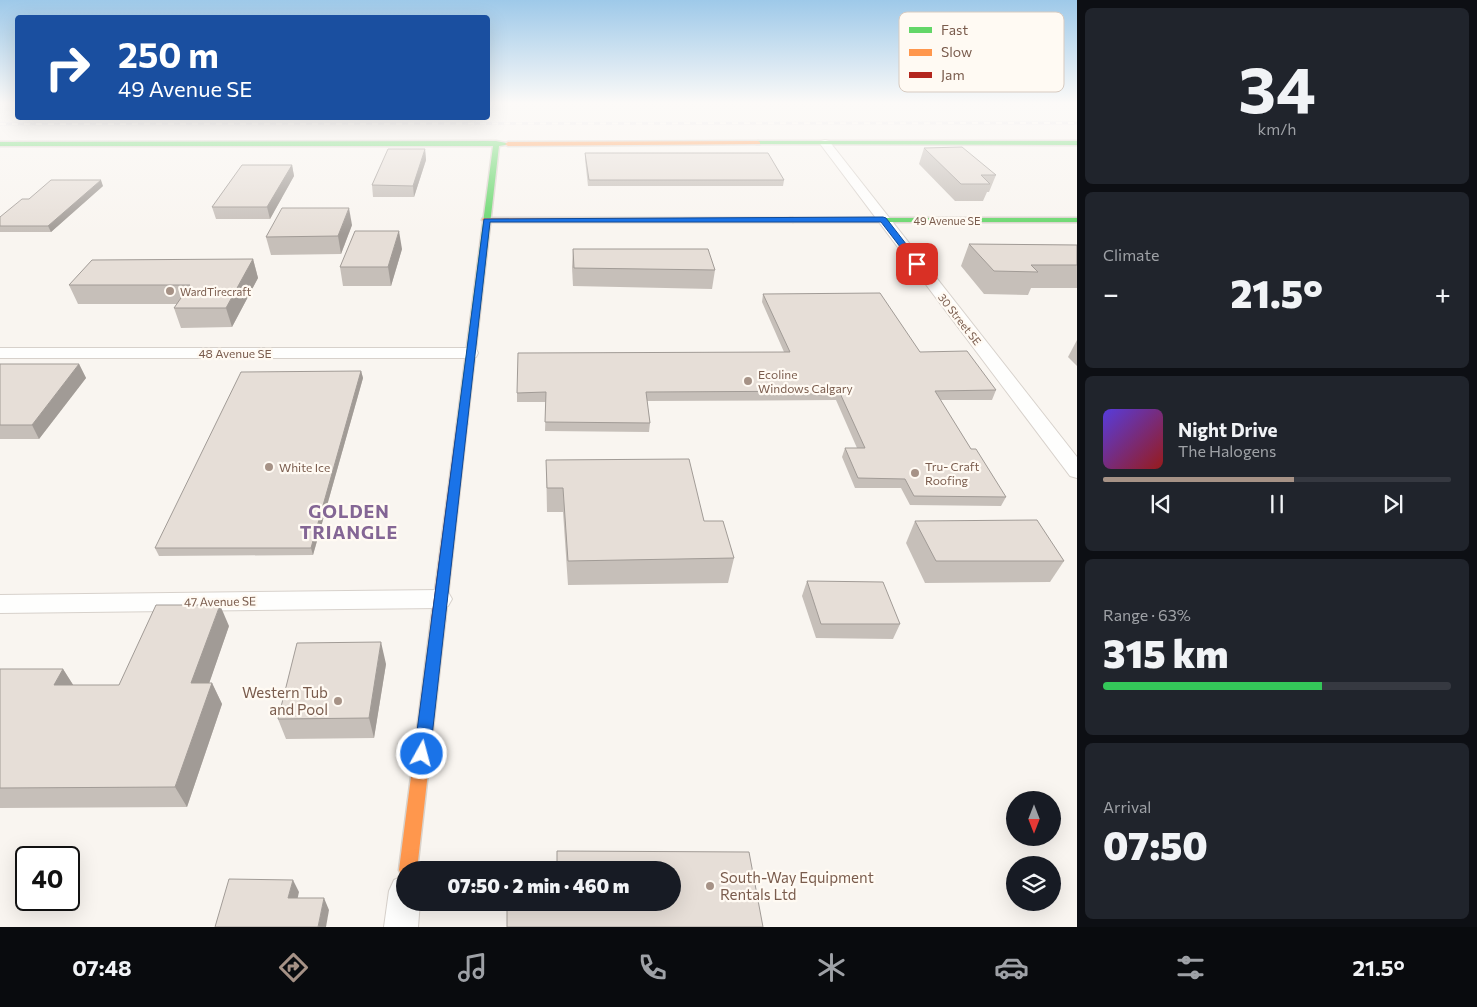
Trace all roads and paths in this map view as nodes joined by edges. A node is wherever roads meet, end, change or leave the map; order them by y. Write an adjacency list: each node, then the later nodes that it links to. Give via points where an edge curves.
1 (495, 147): 3 (street)
2 (828, 147): 4 (street, 30 Street SE)
3 (486, 220): 4 (street, 49 Avenue SE); 7 (street)
4 (883, 220): 5 (street, 49 Avenue SE); 8 (street, 30 Street SE)
5 (1077, 220)
6 (0, 353): 7 (street, 48 Avenue SE)
7 (470, 353): 9 (street)
8 (1077, 472)
9 (440, 599): 10 (street, 47 Avenue SE); 11 (street)
10 (0, 604)
11 (409, 861)
12 (403, 911): 13 (street)
13 (401, 927)

